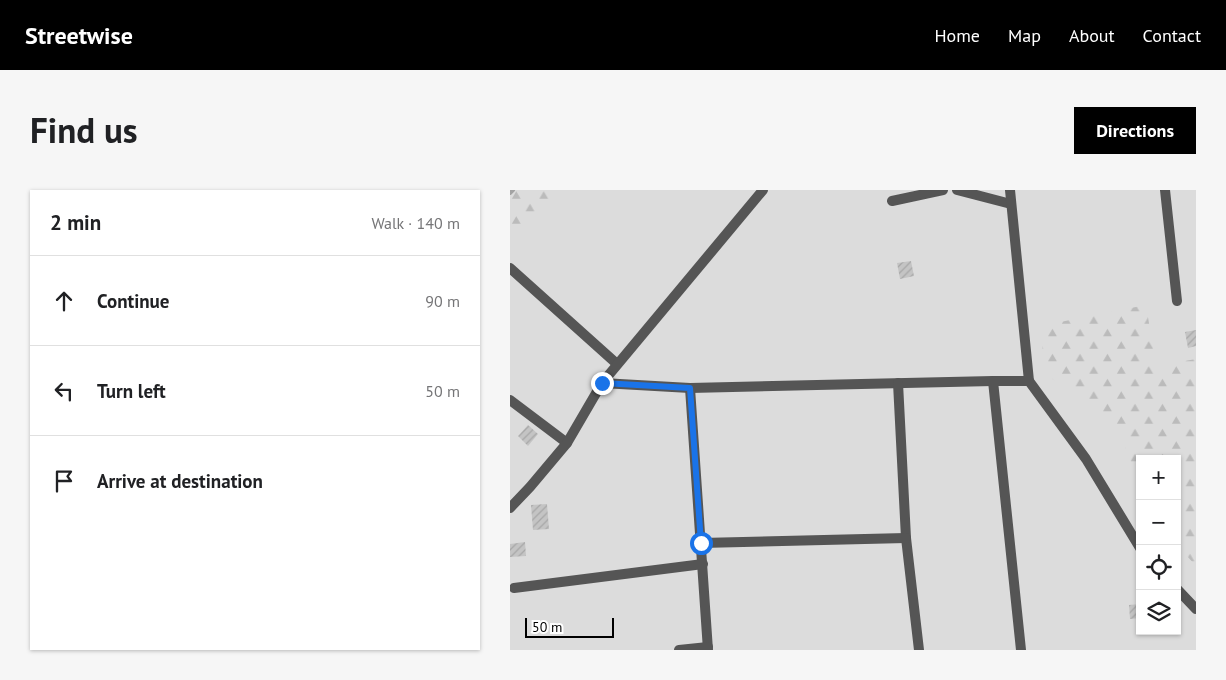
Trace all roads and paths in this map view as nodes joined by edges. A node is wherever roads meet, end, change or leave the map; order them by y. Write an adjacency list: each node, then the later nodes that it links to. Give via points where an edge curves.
1 (762, 190): 10 (street)
2 (943, 190): 6 (street)
3 (957, 190): 7 (street)
4 (1010, 190): 7 (street)
5 (1165, 190): 9 (street)
6 (892, 201)
7 (1012, 204): 12 (street)
8 (510, 268): 10 (street)
9 (1177, 301)
10 (617, 364): 13 (street)
11 (992, 381): 12 (street); 14 (street); 29 (street)
12 (1029, 381): 21 (street, via 1086,459)
13 (602, 383): 15 (street); 17 (street)
14 (898, 383): 15 (street); 19 (street)
15 (690, 388): 20 (street)
16 (510, 400): 17 (street)
17 (567, 443): 18 (street)
18 (510, 508)
19 (906, 538): 20 (street); 28 (street)
20 (701, 543): 22 (street)
21 (1138, 545)
22 (703, 564): 23 (street); 26 (street)
23 (514, 588)
24 (1178, 590): 25 (street)
25 (1196, 609)
26 (708, 648): 27 (street)
27 (678, 650)
28 (919, 650)
29 (1021, 650)

